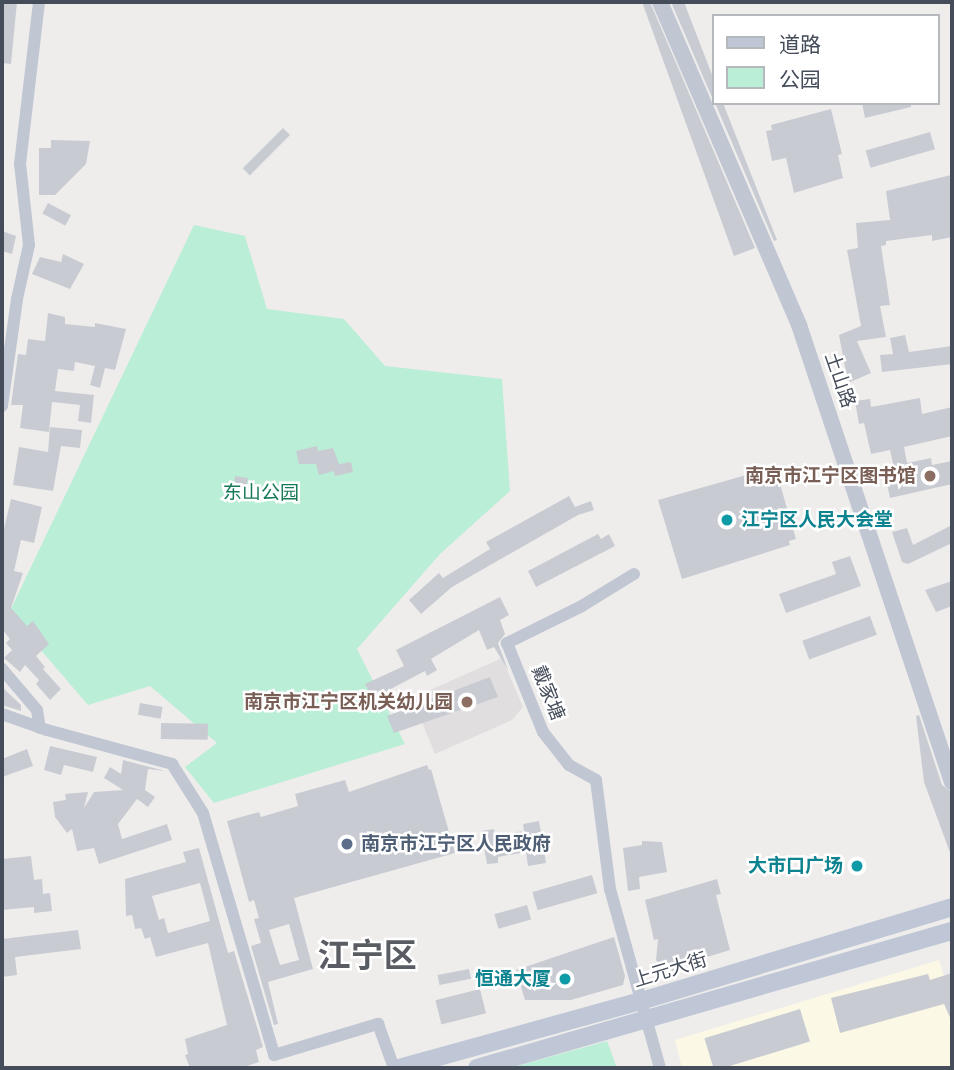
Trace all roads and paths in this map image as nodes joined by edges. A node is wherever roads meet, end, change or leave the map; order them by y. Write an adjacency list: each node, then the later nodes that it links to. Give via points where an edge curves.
1 (39, 2): 3 (street, via 20,163 29,245)
2 (660, 2): 8 (street, 土山路, via 799,326)
3 (2, 406)
4 (634, 573): 11 (street, 戴家塘, via 582,606 507,643 542,732 569,765 596,780 610,888)
5 (2, 669): 7 (street, via 37,710)
6 (2, 714): 7 (street)
7 (40, 728): 13 (street, via 172,764 203,813 274,1055 378,1024)
8 (952, 782)
9 (952, 907): 11 (main road, 上元大街)
10 (952, 931): 12 (main road)
11 (641, 1001): 12 (street); 13 (main road, 上元大街)
12 (647, 1021): 14 (main road); 15 (street)
13 (396, 1068)
14 (477, 1068)
15 (660, 1068)

